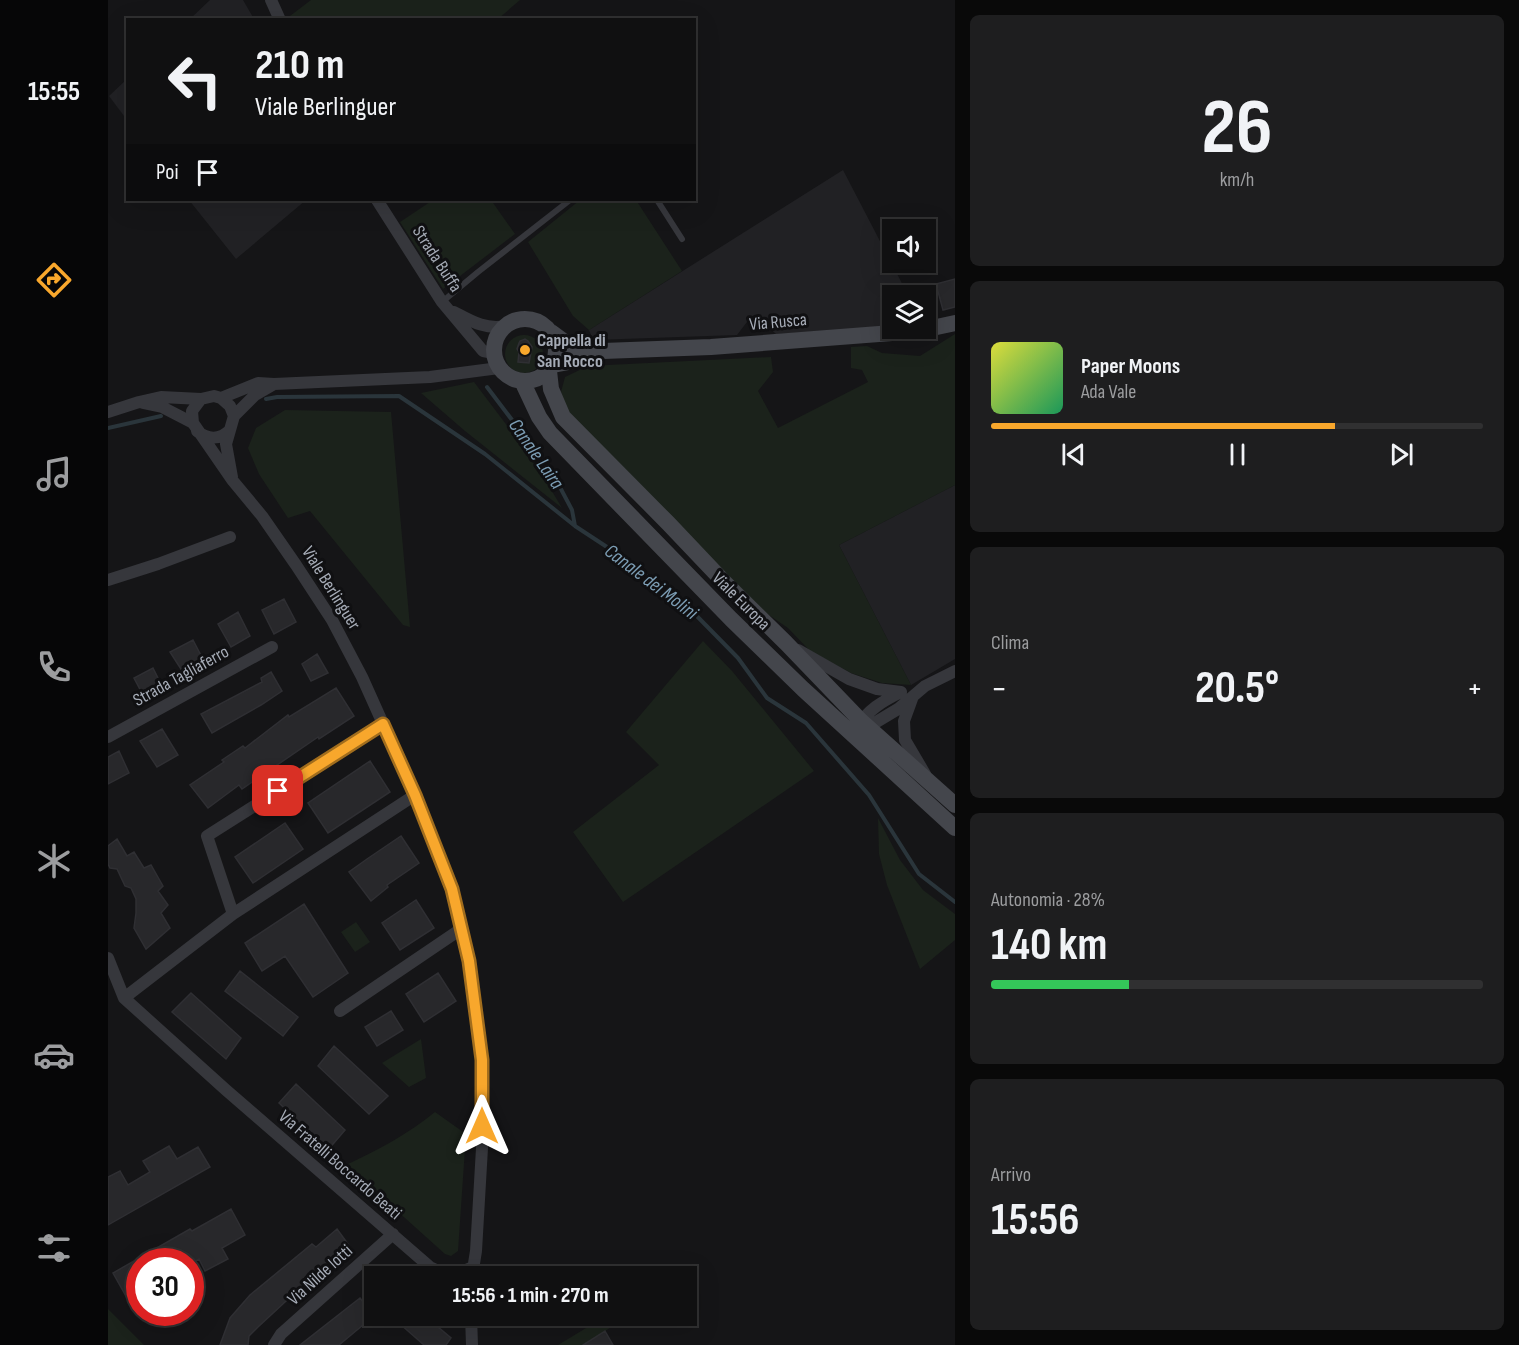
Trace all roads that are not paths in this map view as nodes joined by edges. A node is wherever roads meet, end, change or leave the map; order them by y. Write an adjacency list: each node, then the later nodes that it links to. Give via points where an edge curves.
1 (271, 0): 2 (street)
2 (279, 18)
3 (377, 201): 7 (street, Strada Buffa)
4 (569, 201): 7 (lane, via 478,272)
5 (658, 201): 6 (lane)
6 (682, 239)
7 (445, 305): 9 (street, Strada Buffa, via 472,322 494,328); 12 (street, Strada Buffa, via 483,351)
8 (955, 323): 11 (street, Via Rusca, via 907,332)
9 (506, 326): 10 (street, via 524,319 543,325); 12 (street, via 495,343)
10 (550, 332): 11 (street, Via Rusca, via 570,346); 13 (street, via 556,348)
11 (603, 351): 13 (street, Via Rusca)
12 (497, 360): 14 (street, via 505,374); 15 (street, via 430,377)
13 (551, 368): 14 (street, via 541,377); 26 (street, Viale Europa, via 551,389 563,417)
14 (522, 381): 33 (street, Viale Europa, via 550,433 731,619 803,689)
15 (274, 384): 16 (street, via 258,383); 20 (street, via 255,395)
16 (221, 398): 17 (street); 20 (street)
17 (201, 399): 18 (street, via 161,397); 21 (street, via 192,411)
18 (139, 402): 19 (street); 21 (street, via 162,407)
19 (108, 412)
20 (234, 416): 22 (street)
21 (195, 427): 22 (street, via 202,435 215,438); 23 (street, Viale Berlinguer)
22 (230, 429): 23 (street, via 226,444)
23 (233, 481): 32 (street, Viale Berlinguer, via 269,525 332,620)
24 (230, 537): 25 (street)
25 (108, 580)
26 (786, 643): 30 (street, via 849,679); 33 (street, Viale Europa)
27 (272, 647): 34 (street, Strada Tagliaferro)
28 (955, 670): 29 (street)
29 (925, 686): 30 (street); 31 (street)
30 (901, 692): 33 (street, via 871,710)
31 (913, 697): 33 (street, via 898,710); 35 (street, via 904,721 905,740)
32 (383, 724): 36 (street, Viale Berlinguer); 39 (street, via 207,836)
33 (861, 728): 35 (street, Viale Europa); 38 (street, Viale Europa)
34 (108, 736)
35 (930, 783): 37 (street, Viale Europa)
36 (415, 795): 39 (street); 40 (street, Viale Berlinguer, via 452,889)
37 (955, 805)
38 (955, 828)
39 (233, 914): 42 (street)
40 (461, 928): 43 (street); 46 (street, Viale Berlinguer, via 482,1060 482,1148)
41 (108, 958): 42 (street)
42 (124, 998): 44 (street, Via Fratelli Boccardo Beati)
43 (340, 1011)
44 (393, 1234): 45 (street, Via Fratelli Boccardo Beati); 50 (street, Via Nilde Iotti, via 281,1334)
45 (427, 1266)
46 (474, 1266)
47 (465, 1326): 49 (street)
48 (471, 1326): 49 (street)
49 (472, 1344)
50 (274, 1345)

